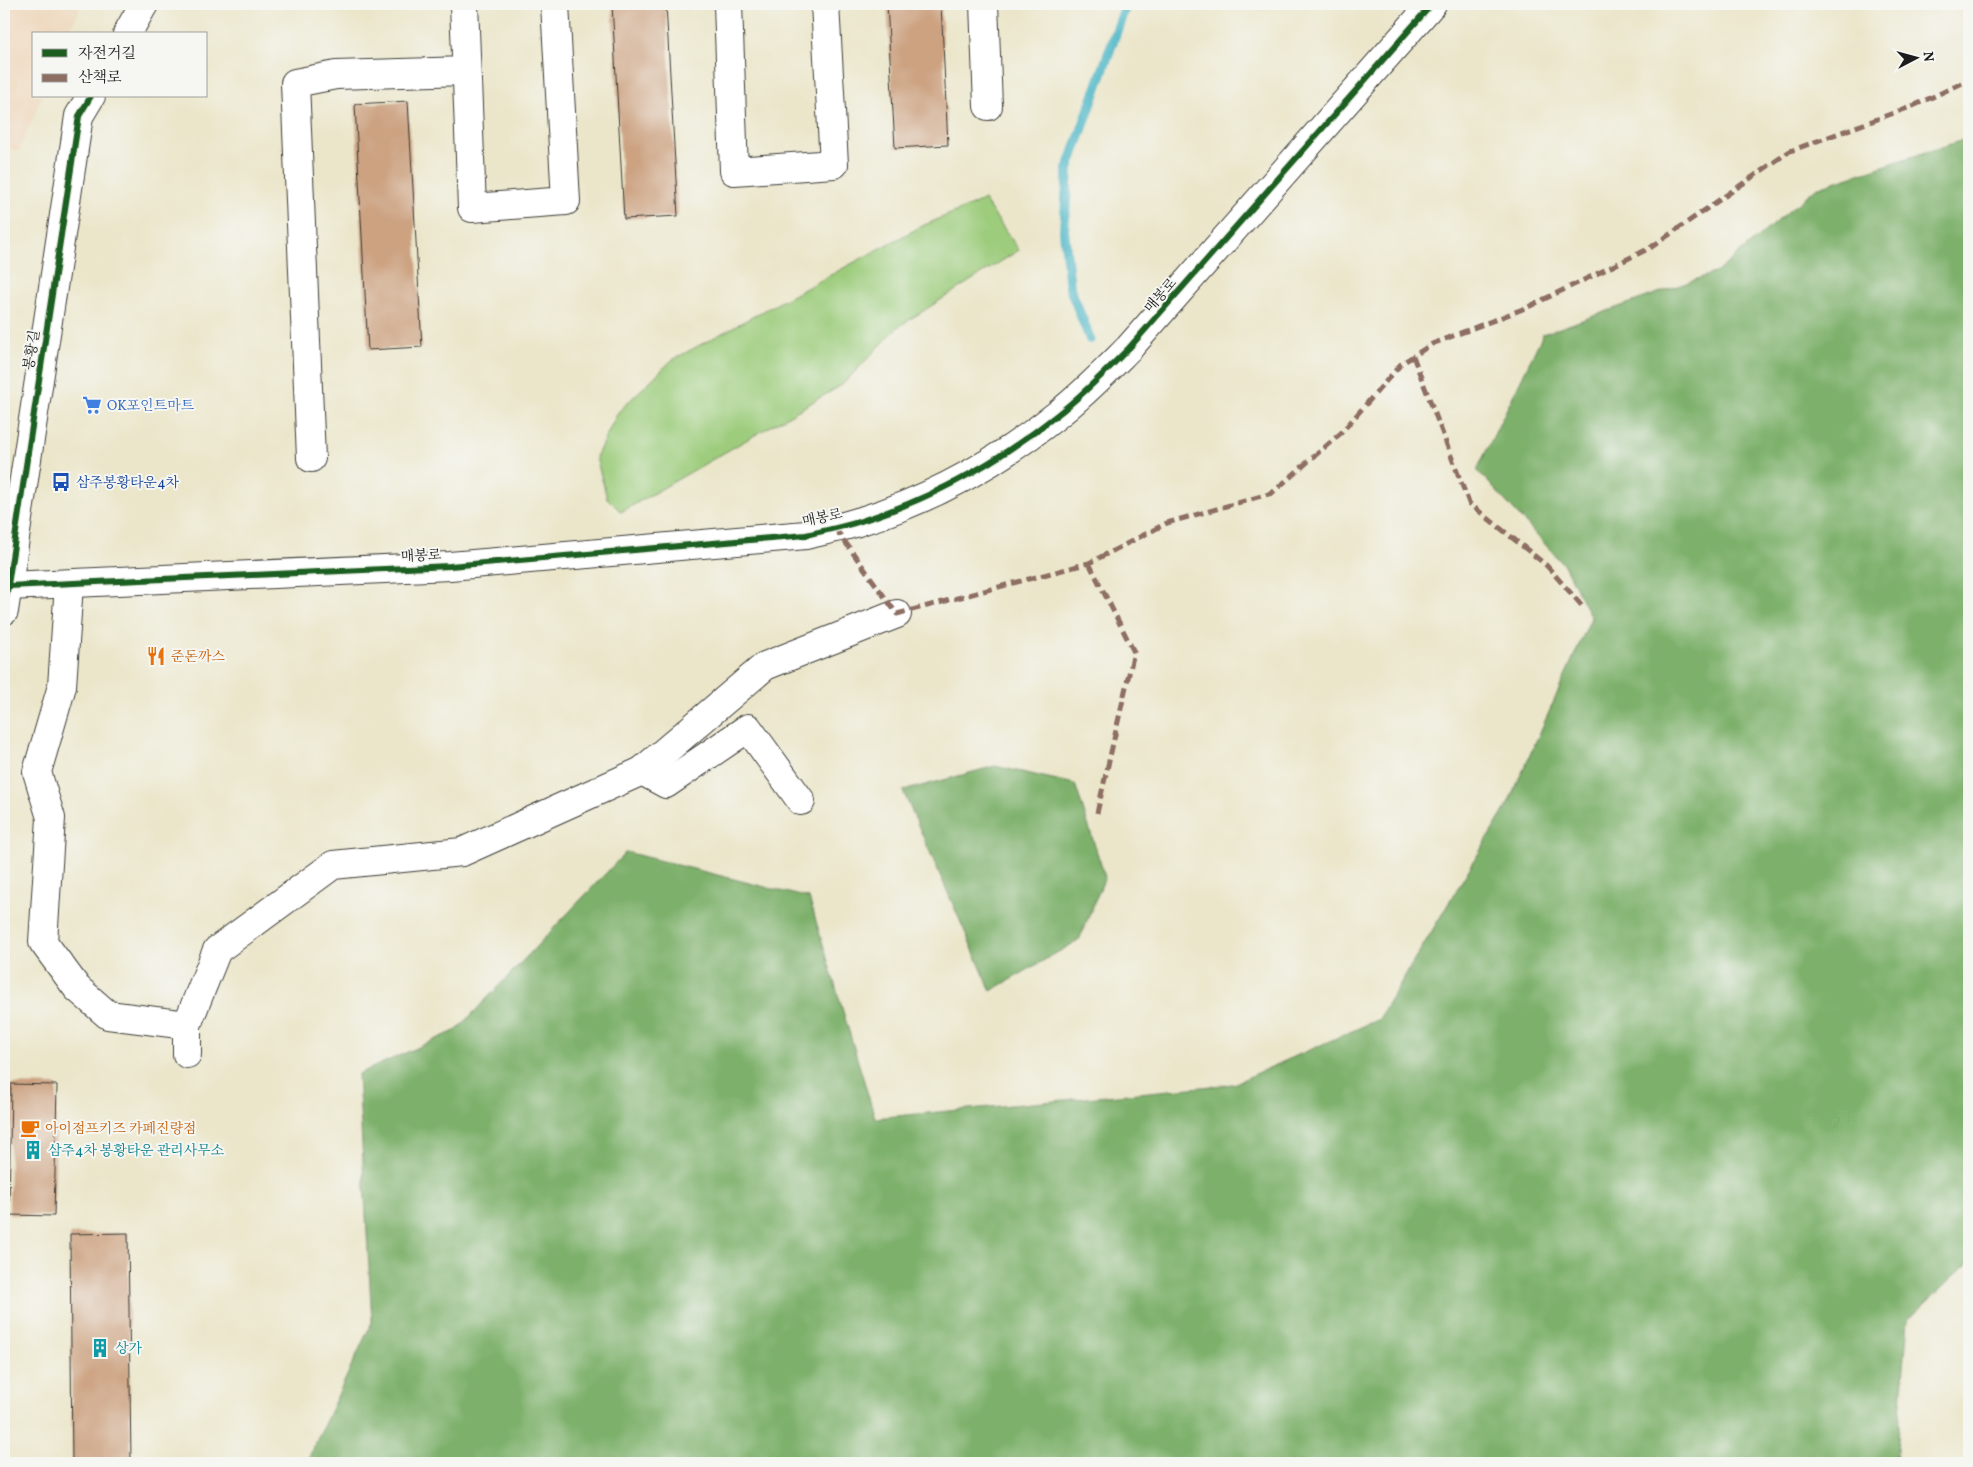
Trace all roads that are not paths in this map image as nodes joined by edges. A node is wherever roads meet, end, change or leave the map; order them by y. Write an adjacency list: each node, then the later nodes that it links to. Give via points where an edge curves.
1 (144, 4): 8 (street)
2 (464, 4): 9 (street)
3 (555, 4): 9 (street, via 566,200 472,208)
4 (728, 4): 5 (street, via 734,171 834,164)
5 (825, 4)
6 (984, 4): 11 (street)
7 (1432, 4): 13 (street, 매봉로, via 1129,348 1057,415 960,479 861,521 806,535 450,566)
8 (128, 32)
9 (466, 71): 12 (street, via 336,75 295,83)
10 (90, 98): 14 (street, 봉황길, via 79,116)
11 (988, 106)
12 (311, 458)
13 (69, 584): 14 (street, 매봉로); 18 (street, via 62,686 37,772 51,818 43,942 77,988 108,1015)
14 (6, 598)
15 (897, 614): 16 (street, via 765,666)
16 (642, 771): 17 (street, via 666,784 748,728); 18 (street, via 462,852 333,865 217,950)
17 (801, 801)
18 (187, 1025): 19 (street)
19 (187, 1054)

